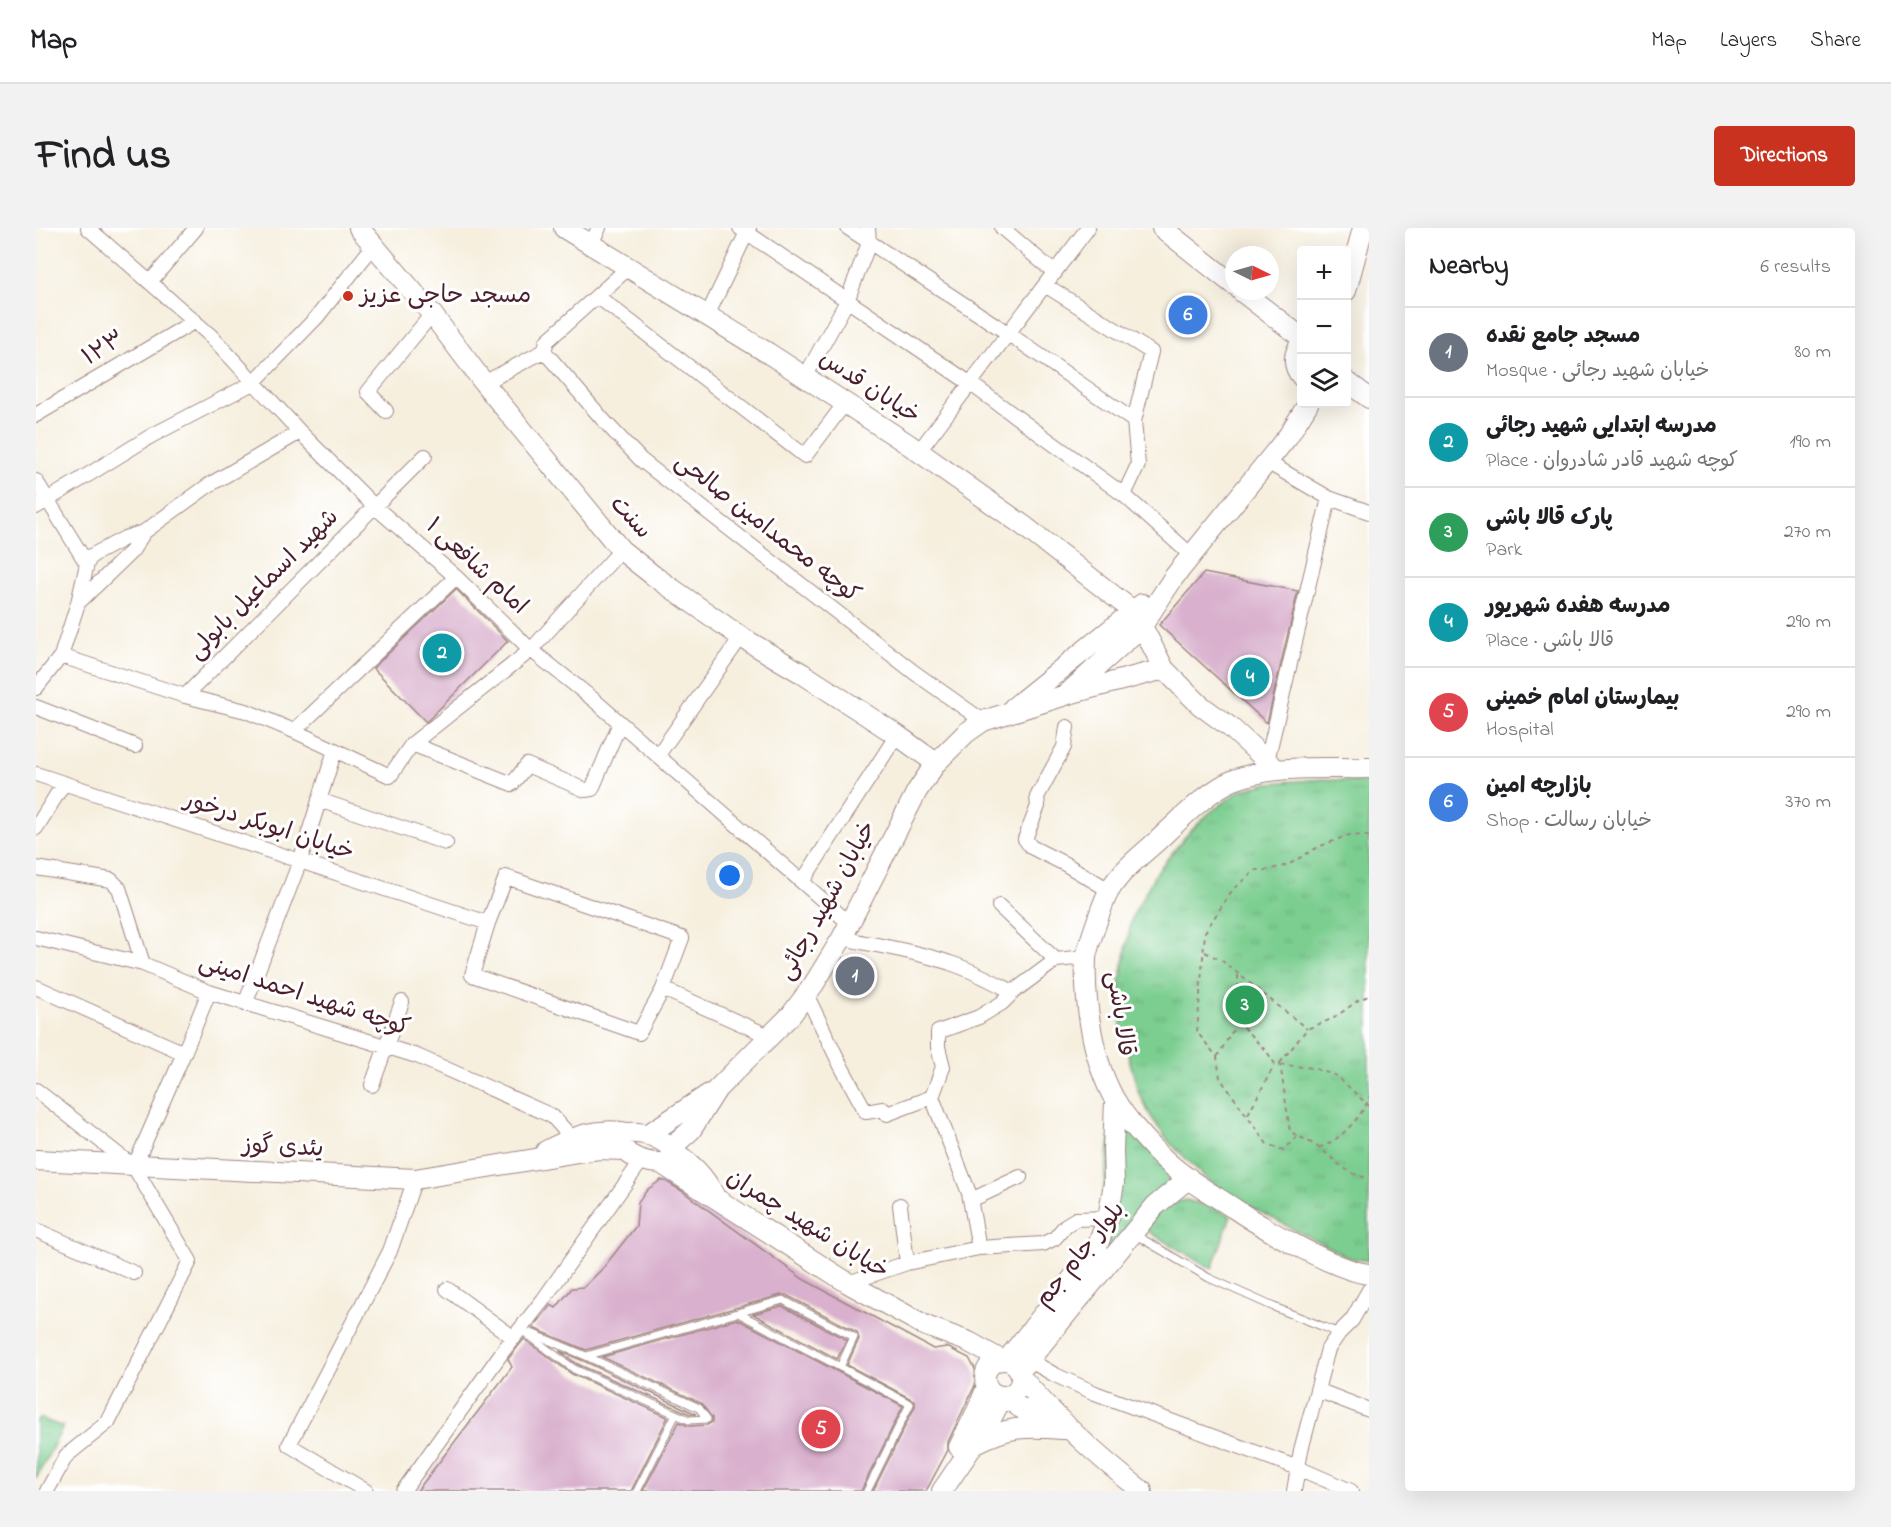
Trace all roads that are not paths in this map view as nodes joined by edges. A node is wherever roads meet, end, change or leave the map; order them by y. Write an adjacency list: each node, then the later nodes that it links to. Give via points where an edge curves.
1 (88, 228): 19 (street, امام شافعی ۱)
2 (196, 228): 19 (street)
3 (359, 228): 14 (main road, سنت)
4 (564, 228): 12 (main road, خیابان قدس)
5 (848, 228): 13 (street)
6 (868, 228): 13 (street)
7 (1002, 228): 16 (street)
8 (1088, 228): 16 (street)
9 (1162, 228): 18 (main road)
10 (1363, 228): 17 (main road)
11 (746, 229): 23 (street); 25 (street)
12 (595, 236): 15 (main road, خیابان قدس)
13 (869, 243): 23 (street); 27 (street)
14 (374, 245): 24 (main road, سنت); 33 (street, via 317,317)
15 (628, 268): 21 (street); 25 (main road, خیابان قدس)
16 (1055, 273): 20 (street)
17 (1351, 275)
18 (1225, 278)
19 (150, 282): 26 (street, امام شافعی ۱)
20 (1045, 285): 27 (street); 42 (street, via 1151,352)
21 (597, 296): 30 (street, via 547,341); 38 (street, via 805,456)
22 (1253, 300): 28 (main road)
23 (847, 301): 32 (street); 35 (street)
24 (432, 314): 34 (main road, سنت); 40 (street, via 368,392)
25 (707, 316): 32 (main road, خیابان قدس)
26 (195, 321): 33 (street, امام شافعی ۱); 41 (street, ۱۲۳)
27 (1009, 334): 35 (street); 42 (street)
28 (1297, 336)
29 (1297, 349): 31 (main road)
30 (544, 351): 34 (street); 70 (street, کوچه محمدامین صالحی, via 641,460)
31 (1297, 369)
32 (805, 377): 38 (main road, خیابان قدس)
33 (253, 383): 43 (street, امام شافعی ۱); 50 (street, via 151,436)
34 (484, 383): 54 (main road, سنت)
35 (971, 384): 44 (street); 48 (street)
36 (1351, 384): 37 (main road)
37 (1369, 399)
38 (845, 403): 44 (main road, خیابان قدس)
39 (1306, 408): 46 (main road)
40 (386, 411)
41 (36, 415)
42 (1134, 421): 48 (street, via 1138,465)
43 (300, 432): 51 (street, امام شافعی ۱); 53 (street, via 209,485)
44 (919, 451): 59 (main road, خیابان قدس, via 1024,526)
45 (425, 456): 51 (street, شهید اسماعیل بابولی)
46 (1267, 462): 49 (street); 55 (main road)
47 (36, 481): 50 (street)
48 (1124, 495): 55 (street)
49 (1329, 498): 52 (street); 80 (street)
50 (42, 504): 56 (street)
51 (374, 506): 57 (street, امام شافعی ۱); 67 (street, شهید اسماعیل بابولی)
52 (1369, 512)
53 (144, 532): 56 (street, via 104,548 91,556); 58 (street, via 132,551)
54 (621, 550): 60 (main road, سنت); 61 (street)
55 (1191, 555): 59 (main road)
56 (87, 564): 58 (street)
57 (456, 577): 61 (street, امام شافعی ۱); 73 (street)
58 (78, 603): 62 (street)
59 (1137, 619): 63 (main road); 64 (main road, خیابان شهید رجائی); 66 (main road, خیابان شهید رجائی)
60 (741, 637): 74 (main road, سنت); 78 (street)
61 (531, 650): 71 (street, امام شافعی ۱); 75 (street)
62 (61, 656): 65 (street); 67 (street)
63 (1164, 669): 66 (main road); 80 (main road)
64 (1053, 675): 66 (main road, via 1056,686); 69 (main road, خیابان شهید رجائی)
65 (36, 688)
66 (1066, 695): 69 (main road, خیابان شهید رجائی)
67 (185, 696): 73 (street, via 246,711)
68 (36, 707): 76 (street)
69 (1006, 714): 70 (main road, خیابان شهید رجائی)
70 (982, 721): 79 (main road, خیابان شهید رجائی)
71 (620, 723): 75 (street, via 592,789 585,790 527,765 512,784); 78 (street, امام شافعی ۱)
72 (1068, 727): 90 (street, via 1064,747 1037,797 1038,806 1025,838 1031,847)
73 (294, 731): 77 (street)
74 (897, 735): 79 (main road, سنت); 89 (street)
75 (412, 744): 77 (street, via 390,776)
76 (135, 746)
77 (335, 750): 84 (street)
78 (658, 756): 89 (street, امام شافعی ۱)
79 (936, 763): 93 (main road, خیابان شهید رجائی, via 917,791)
80 (1272, 765): 81 (main road, قالا باشی); 90 (main road, قالا باشی, via 1233,780 1200,802 1130,865)
81 (1369, 768)
82 (36, 774): 83 (street, خیابان ابوبکر درخور)
83 (64, 783): 85 (street); 87 (street, خیابان ابوبکر درخور)
84 (319, 800): 86 (street); 87 (street)
85 (36, 828)
86 (446, 843)
87 (300, 861): 92 (street, خیابان ابوبکر درخور); 104 (street)
88 (36, 868): 97 (street, via 111,880 119,888)
89 (802, 882): 93 (street, امام شافعی ۱)
90 (1109, 890): 95 (main road, قالا باشی)
91 (999, 906): 96 (street)
92 (488, 923): 99 (street, via 472,975 639,1033); 99 (street, via 506,877 682,938)
93 (845, 931): 101 (street, via 950,963); 102 (main road, خیابان شهید رجائی)
94 (36, 938): 97 (street, کوچه شهید احمد امینی)
95 (1086, 957): 96 (street); 112 (main road, قالا باشی, via 1092,1028 1101,1070)
96 (1056, 960): 101 (street)
97 (142, 964): 100 (street, کوچه شهید احمد امینی)
98 (36, 987): 107 (street)
99 (663, 989): 105 (street)
100 (209, 992): 104 (street, کوچه شهید احمد امینی); 107 (street)
101 (1013, 992): 111 (street, via 979,1017 938,1032 943,1068)
102 (806, 994): 105 (main road, خیابان شهید رجائی); 111 (street, via 866,1112 883,1109 887,1114)
103 (402, 1002): 106 (street)
104 (245, 1004): 106 (street, کوچه شهید احمد امینی)
105 (769, 1036): 109 (main road, خیابان شهید رجائی)
106 (385, 1047): 108 (street); 113 (street, کوچه شهید احمد امینی, via 417,1056 552,1116)
107 (184, 1053): 118 (street)
108 (372, 1084)
109 (717, 1089): 114 (main road); 115 (main road, خیابان شهید رجائی, via 691,1130)
110 (36, 1090): 118 (street)
111 (932, 1097): 122 (street)
112 (1115, 1101): 120 (main road, قالا باشی, via 1160,1155); 124 (main road, بلوار جام جم, via 1114,1183)
113 (572, 1138): 114 (main road, via 615,1130); 117 (main road)
114 (635, 1144): 115 (main road); 117 (main road, یئدی گوز); 136 (street, via 543,1300)
115 (669, 1155): 131 (main road, خیابان شهید چمران, via 698,1170 716,1197)
116 (36, 1160): 118 (main road, یئدی گوز)
117 (527, 1161): 121 (main road, یئدی گوز)
118 (134, 1167): 121 (main road, یئدی گوز); 149 (street, via 190,1261 108,1422 66,1456)
119 (1020, 1177): 122 (street)
120 (1189, 1178): 126 (main road, بلوار جام جم, via 1155,1206); 130 (main road, قالا باشی, via 1250,1220 1326,1259)
121 (415, 1179): 150 (street, via 390,1251 289,1445)
122 (970, 1200): 127 (street)
123 (900, 1205): 128 (street)
124 (1107, 1218): 127 (street, via 1076,1219 1043,1244); 139 (main road, بلوار جام جم, via 1096,1249)
125 (36, 1230): 129 (street)
126 (1132, 1233): 137 (lane, via 1209,1278); 139 (main road, بلوار جام جم)
127 (979, 1248): 128 (street)
128 (906, 1263): 131 (street)
129 (134, 1274)
130 (1369, 1274)
131 (848, 1283): 135 (main road, خیابان شهید چمران)
132 (447, 1289): 136 (street)
133 (1369, 1290): 137 (street, via 1353,1320)
134 (738, 1314): 138 (lane); 140 (lane); 140 (lane, via 783,1300 854,1338)
135 (926, 1326): 139 (main road, خیابان شهید چمران, via 969,1342); 141 (main road, خیابان شهید چمران, via 974,1361)
136 (517, 1333): 138 (lane); 144 (lane, via 574,1369); 151 (street)
137 (1339, 1333): 142 (street, via 1328,1349)
138 (586, 1356): 144 (lane, via 699,1408 707,1419 689,1420)
139 (1015, 1366): 141 (main road, via 992,1364); 141 (main road, via 1018,1389 1013,1393); 145 (main road); 147 (street, خیابان شهید چمران, via 1054,1375)
140 (840, 1367): 153 (lane, via 910,1404)
141 (995, 1388): 145 (main road, خیابان شهید چمران, via 1019,1407); 146 (main road, via 991,1419); 148 (main road, via 977,1411 951,1462)
142 (1317, 1390): 143 (street); 147 (street)
143 (1369, 1410)
144 (676, 1414): 152 (lane)
145 (1069, 1433): 146 (main road, via 1029,1426 991,1435); 154 (main road)
146 (974, 1444): 148 (main road)
147 (1298, 1468): 155 (street); 156 (street, خیابان شهید چمران)
148 (943, 1488)
149 (47, 1491)
150 (366, 1491)
151 (403, 1491)
152 (637, 1491)
153 (867, 1491)
154 (1142, 1491)
155 (1294, 1491)
156 (1352, 1491)

